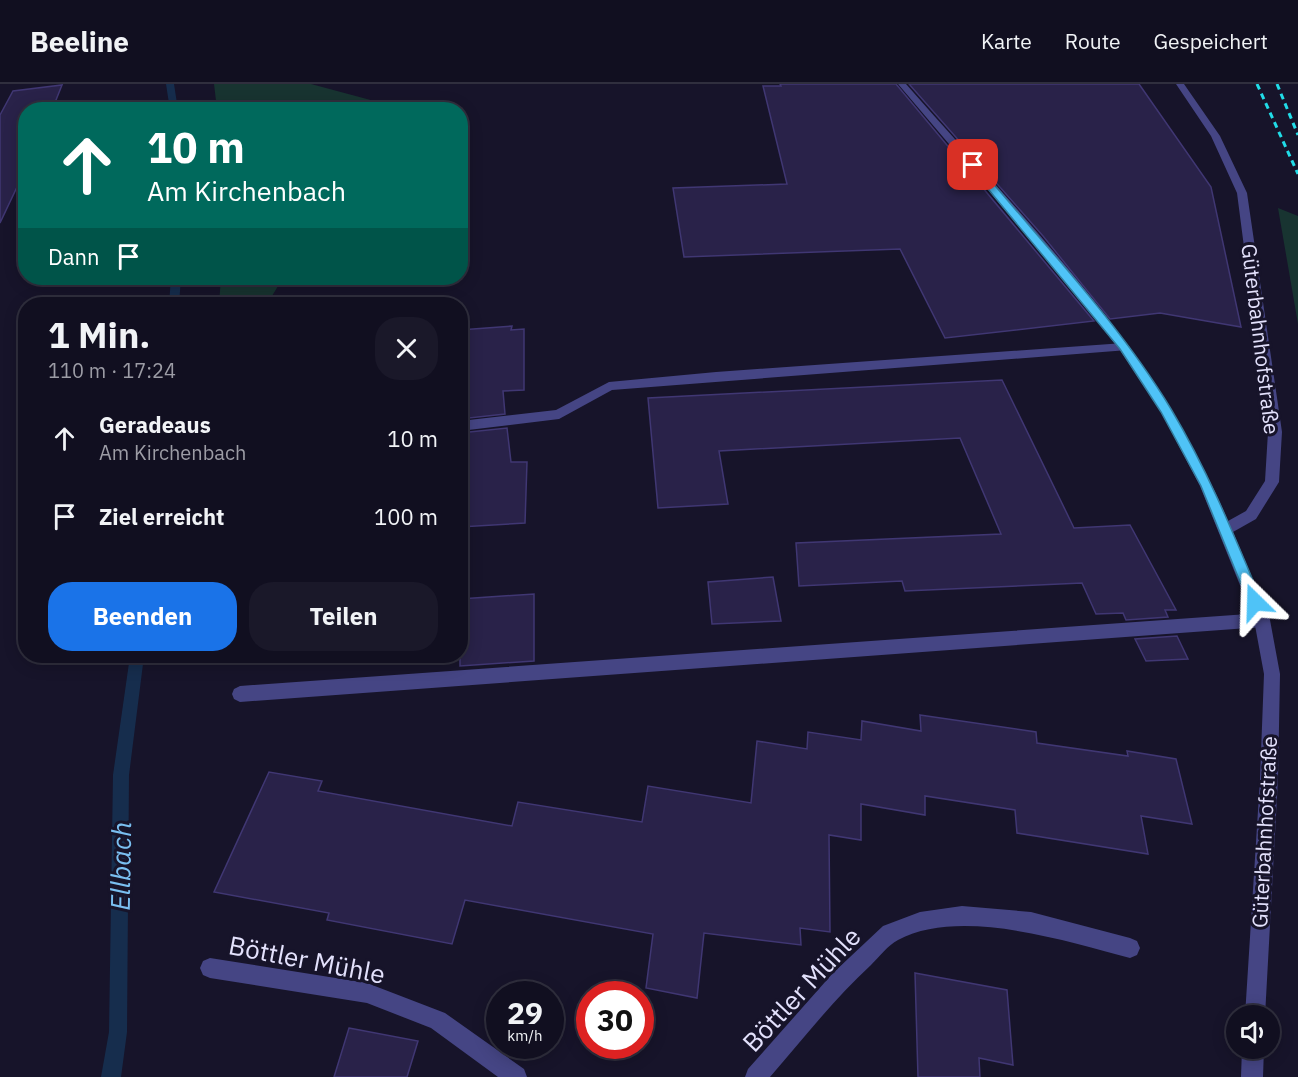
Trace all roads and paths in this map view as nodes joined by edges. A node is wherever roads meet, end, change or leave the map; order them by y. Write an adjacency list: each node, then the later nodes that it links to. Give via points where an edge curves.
1 (902, 84): 3 (street)
2 (1180, 84): 5 (street, Güterbahnhofstraße, via 1210,123 1242,193 1275,432 1272,482 1251,515)
3 (1124, 347): 4 (street, via 609,386 559,414); 5 (street, via 1166,411)
4 (468, 425)
5 (1227, 529): 6 (street, Güterbahnhofstraße)
6 (1262, 620): 7 (street); 10 (street, Güterbahnhofstraße, via 1272,674)
7 (240, 694)
8 (1130, 948): 13 (street, Böttler Mühle, via 1031,922 962,916 920,922 890,933 840,980)
9 (210, 968): 12 (street, Böttler Mühle, via 367,993 438,1020)
10 (1256, 1005)
11 (1252, 1059): 14 (street)
12 (516, 1077)
13 (756, 1077)
14 (1251, 1077)

